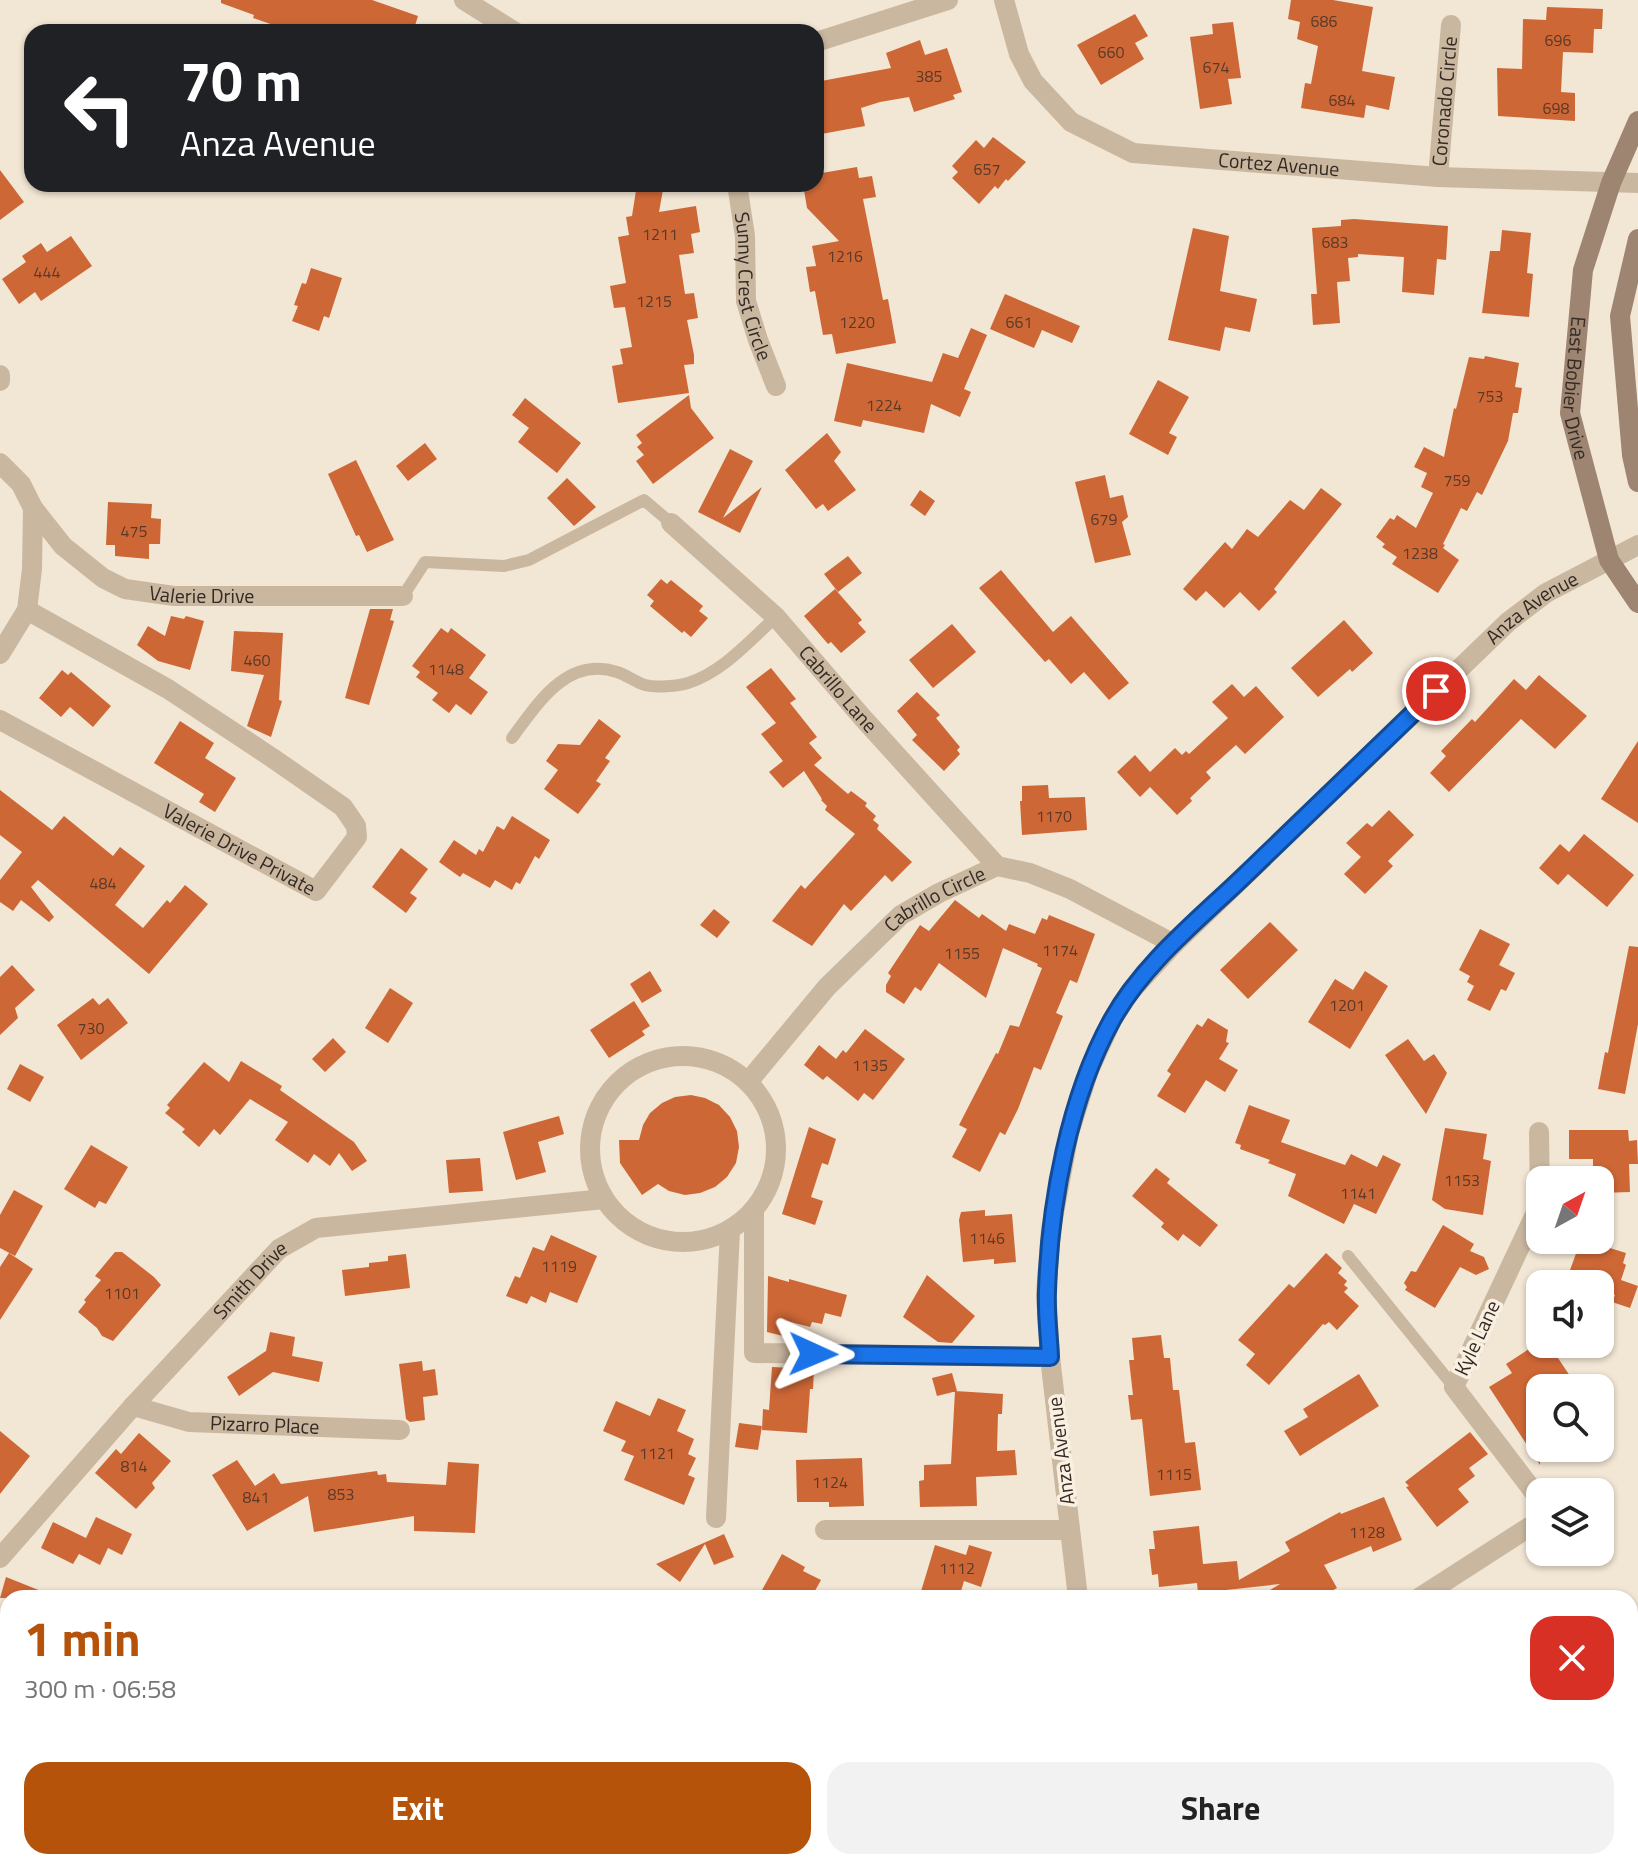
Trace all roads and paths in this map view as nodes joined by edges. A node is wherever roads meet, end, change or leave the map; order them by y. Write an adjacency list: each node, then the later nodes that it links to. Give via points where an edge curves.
1 (464, 0): 4 (street)
2 (948, 0): 6 (street)
3 (1004, 0): 8 (street, Cortez Avenue, via 1019,54 1033,81 1071,122 1133,153)
4 (502, 24)
5 (1451, 25): 8 (street, Coronado Circle)
6 (824, 39)
7 (1638, 121): 9 (main road, East Bobier Drive)
8 (1438, 177): 9 (street, Cortez Avenue)
9 (1611, 183): 10 (street, Cortez Avenue); 21 (main road, East Bobier Drive, via 1583,270 1570,413)
10 (1638, 183)
11 (738, 192): 15 (street, Sunny Crest Circle, via 746,301)
12 (1638, 239): 17 (main road, East Bobier Drive, via 1620,316)
13 (0, 375): 14 (street)
14 (0, 381)
15 (776, 386)
16 (0, 463): 18 (street, Valerie Drive, via 21,484)
17 (1638, 482)
18 (33, 508): 22 (street, Valerie Drive, via 63,546 125,589 174,596); 24 (street)
19 (671, 523): 22 (lane, via 644,500 529,560 504,566 425,562); 25 (street, Cabrillo Lane)
20 (1638, 545): 21 (street, Anza Avenue)
21 (1609, 560): 23 (main road, East Bobier Drive); 30 (street, Anza Avenue, via 1546,593 1508,622)
22 (403, 596)
23 (1638, 603)
24 (27, 610): 26 (street); 27 (street, Valerie Drive Private, via 168,689 307,782 343,807 357,837 316,891)
25 (776, 617): 28 (lane, via 719,668 686,684 648,686 615,671 583,668 565,678); 29 (street, Cabrillo Lane)
26 (0, 654)
27 (0, 720)
28 (512, 738)
29 (997, 866): 30 (street, Cabrillo Circle, via 1070,889); 31 (street, Cabrillo Circle, via 901,915 827,987)
30 (1174, 944): 39 (street, Anza Avenue, via 1112,1020 1069,1133 1051,1229 1046,1294)
31 (748, 1082): 34 (street, via 723,1065 694,1056 664,1057 636,1068 613,1087 596,1112 589,1142 592,1172); 35 (street, via 765,1104 775,1131 776,1160 769,1187)
32 (1539, 1132): 33 (street, Kyle Lane)
33 (1539, 1166)
34 (604, 1199): 36 (street, via 623,1221 647,1236 674,1243 703,1241); 41 (street, Smith Drive, via 316,1228 279,1249)
35 (754, 1211): 36 (street); 39 (street, via 754,1353)
36 (730, 1231): 44 (street)
37 (1526, 1232): 40 (street, Kyle Lane)
38 (1348, 1256): 40 (lane)
39 (1050, 1357): 47 (street, Anza Avenue)
40 (1454, 1387): 43 (street, Kyle Lane)
41 (133, 1406): 42 (street, Pizarro Place, via 189,1422); 48 (street, Smith Drive)
42 (400, 1430)
43 (1526, 1482)
44 (716, 1518)
45 (1526, 1529): 50 (street)
46 (825, 1530): 47 (street)
47 (1070, 1530): 49 (street, Anza Avenue)
48 (0, 1558)
49 (1077, 1590)
50 (1431, 1590)

